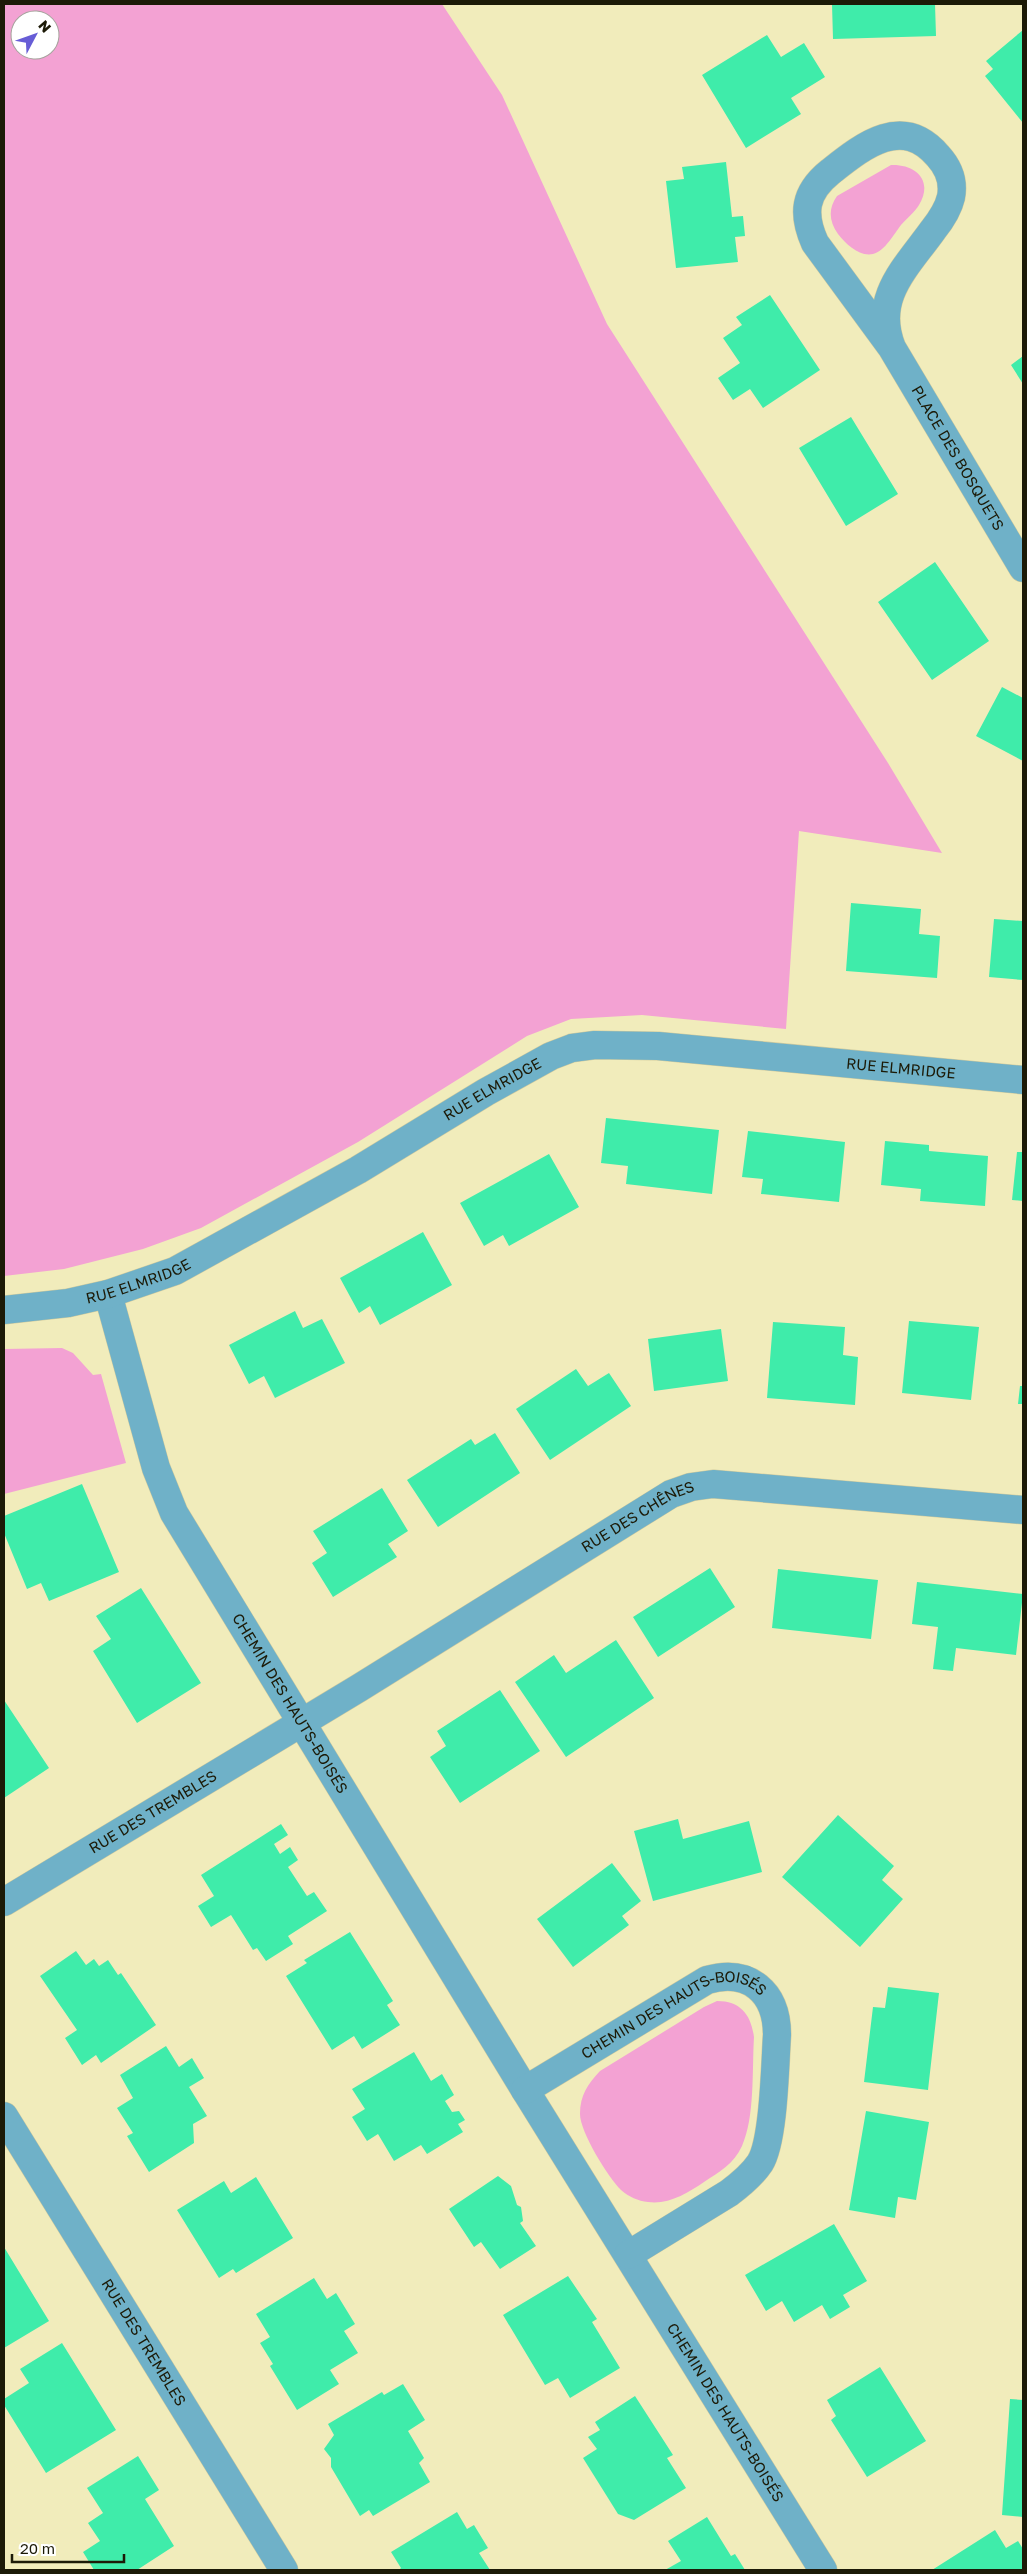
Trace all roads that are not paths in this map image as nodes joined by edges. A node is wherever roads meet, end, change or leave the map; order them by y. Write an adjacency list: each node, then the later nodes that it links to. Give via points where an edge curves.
1 (892, 348): 1 (street, PLACE DES BOSQUETS, via 884,314 890,293 945,214 952,180 934,150 917,139 898,134 879,139 828,174 812,192 807,207 807,225 815,243); 2 (street, PLACE DES BOSQUETS)
2 (1023, 568)
3 (1023, 1080): 4 (street, RUE ELMRIDGE, via 658,1046 620,1044 572,1048 524,1070 358,1170 201,1258 160,1277)
4 (108, 1294): 5 (street, RUE ELMRIDGE, via 68,1303); 7 (street, CHEMIN DES HAUTS-BOISÉS, via 164,1492)
5 (4, 1310)
6 (1023, 1510): 7 (street, RUE DES CHÊNES, via 722,1485 691,1487 653,1504)
7 (301, 1722): 8 (street, RUE DES TREMBLES); 9 (street, CHEMIN DES HAUTS-BOISÉS)
8 (4, 1902)
9 (525, 2090): 11 (street, CHEMIN DES HAUTS-BOISÉS); 11 (street, CHEMIN DES HAUTS-BOISÉS, via 707,1980 720,1976 744,1978 770,2002 778,2036 769,2133 760,2162 729,2192)
10 (4, 2116): 12 (street, RUE DES TREMBLES)
11 (628, 2255): 13 (street, CHEMIN DES HAUTS-BOISÉS)
12 (284, 2570)
13 (823, 2570)

